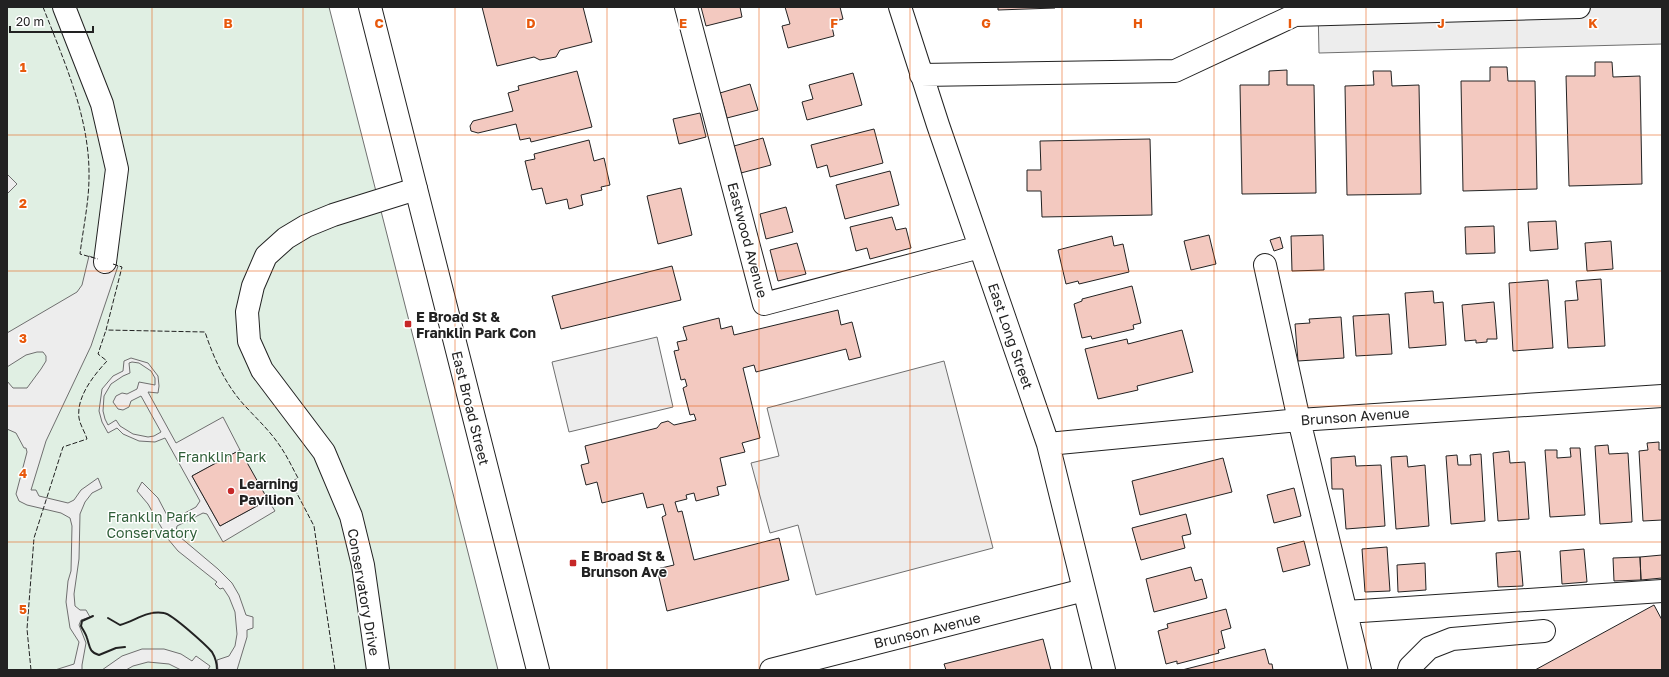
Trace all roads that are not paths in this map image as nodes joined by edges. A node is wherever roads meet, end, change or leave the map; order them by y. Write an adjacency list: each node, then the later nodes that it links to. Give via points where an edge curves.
1 (64, 7): 9 (street, via 102,104 117,169)
2 (370, 7): 7 (street, East Broad Street)
3 (686, 7): 8 (street, Eastwood Avenue, via 764,304)
4 (900, 7): 6 (street, East Long Street)
5 (1579, 7): 6 (street, via 1295,15 1175,71)
6 (921, 75): 8 (street, East Long Street)
7 (416, 189): 20 (street, Conservatory Drive, via 333,215 286,238 266,256 253,286 247,312 249,341 262,370 324,452 351,516 363,565); 21 (street, East Broad Street)
8 (980, 247): 13 (street, East Long Street)
9 (105, 262)
10 (1265, 265): 12 (street)
11 (1662, 396): 12 (street, Brunson Avenue)
12 (1299, 420): 13 (street, Brunson Avenue); 17 (street)
13 (1048, 444): 14 (street, East Long Street)
14 (1084, 590): 22 (street, Brunson Avenue); 23 (street, East Long Street)
15 (1662, 591): 16 (street)
16 (1512, 601): 17 (street); 19 (street)
17 (1346, 612): 24 (street)
18 (1544, 631): 19 (street)
19 (1516, 633): 25 (street, via 1452,639 1429,648)
20 (378, 670)
21 (538, 670)
22 (771, 670)
23 (1104, 670)
24 (1360, 670)
25 (1409, 670)

